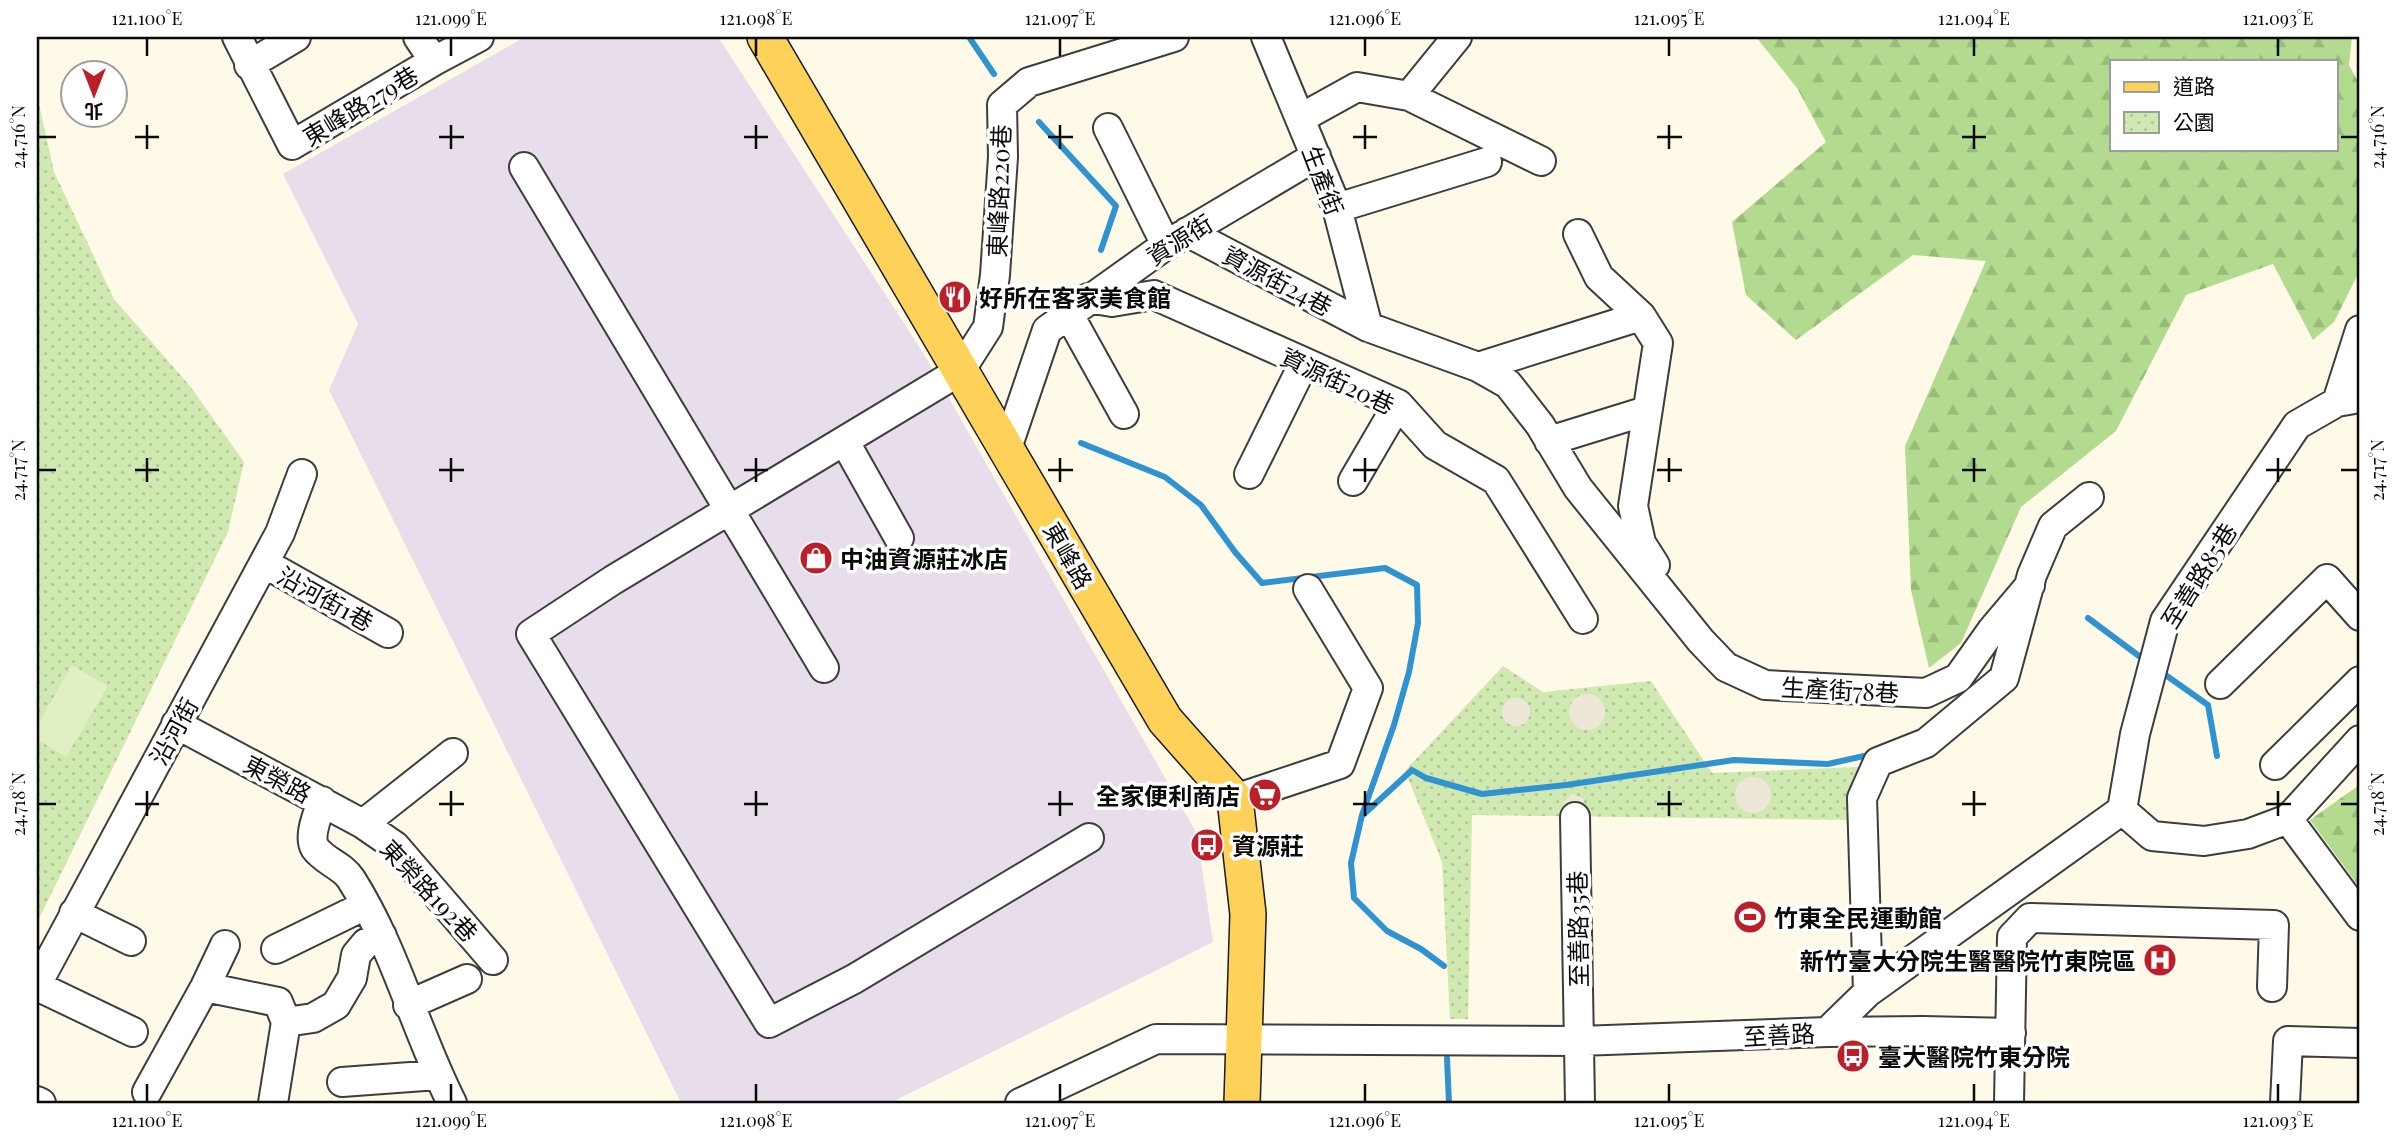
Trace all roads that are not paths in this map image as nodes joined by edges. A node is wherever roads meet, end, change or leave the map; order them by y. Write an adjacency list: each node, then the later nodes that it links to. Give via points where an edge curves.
1 (237, 37): 10 (street, 東峰路279巷)
2 (296, 37): 10 (street)
3 (418, 37): 9 (street, 東峰路279巷)
4 (479, 37): 9 (street, 東峰路279巷)
5 (765, 37): 27 (main road, 東峰路)
6 (1174, 37): 27 (street, 東峰路220巷, via 1029,82 1002,106 1003,158 989,327)
7 (1266, 37): 12 (street, 生產街)
8 (1457, 37): 11 (street)
9 (434, 61): 10 (street, 東峰路279巷, via 292,145)
10 (249, 65)
11 (1409, 96): 12 (street, via 1357,87); 15 (street)
12 (1301, 118): 14 (street, 生產街)
13 (1108, 128): 20 (street)
14 (1315, 156): 18 (street, 生產街); 20 (street, 資源街)
15 (1541, 161)
16 (1487, 162): 18 (street)
17 (524, 167): 39 (street)
18 (1337, 208): 23 (street, 生產街)
19 (1578, 234): 22 (street, via 1599,277)
20 (1177, 239): 21 (street, 資源街); 23 (street, 資源街24巷)
21 (1078, 306): 25 (street, 資源街20巷, via 1154,296); 31 (street); 34 (street, 資源街, via 1047,330)
22 (1641, 317): 26 (street); 30 (street, via 1658,343)
23 (1368, 327): 26 (street, 生產街78巷)
24 (2360, 330): 28 (street)
25 (1304, 363): 29 (street, 資源街20巷); 36 (street)
26 (1478, 367): 32 (street, 生產街78巷, via 1508,384)
27 (960, 371): 33 (street); 34 (main road, 東峰路)
28 (2349, 400): 57 (street, 至善路85巷, via 2297,425 2165,621 2135,734)
29 (1398, 404): 37 (street); 46 (street, 資源街20巷, via 1435,445 1496,480)
30 (1646, 411): 32 (street); 43 (street, via 1633,506 1641,543)
31 (1124, 414)
32 (1549, 440): 42 (street, 生產街78巷, via 1578,488 1701,641 1726,667 1765,685 1926,693 1958,678)
33 (845, 442): 39 (street); 40 (street)
34 (1007, 448): 55 (main road, 東峰路, via 1165,720)
35 (302, 474): 41 (street, 沿河街, via 281,533)
36 (1250, 474)
37 (1353, 481)
38 (2089, 496): 42 (street, via 2053,526)
39 (729, 511): 48 (street); 61 (street, via 531,634 769,1023 855,979)
40 (899, 538)
41 (264, 563): 47 (street, 沿河街1巷); 51 (street, 沿河街)
42 (2031, 580): 74 (street, via 2004,678 1926,743 1878,762 1862,798)
43 (1670, 586)
44 (1308, 589): 55 (street, via 1368,688 1340,764)
45 (2360, 615): 50 (street, via 2327,579)
46 (1583, 619)
47 (388, 633)
48 (824, 668)
49 (2360, 681): 54 (street)
50 (2220, 684)
51 (176, 724): 56 (street, 東榮路); 63 (street, 沿河街)
52 (2360, 740): 59 (street)
53 (453, 753): 60 (street, 東榮路192巷)
54 (2275, 765)
55 (1235, 799): 80 (main road, via 1248,914)
56 (322, 801): 60 (street, 東榮路192巷); 62 (street, 東榮路, via 313,836 315,848 350,876)
57 (2122, 810): 59 (street, via 2152,836 2204,841 2248,834); 74 (street, 至善路)
58 (1575, 817): 81 (street, 至善路35巷)
59 (2288, 819): 64 (street)
60 (363, 824): 69 (street, 東榮路192巷, via 395,846)
61 (1089, 838)
62 (366, 905): 65 (street, 東榮路); 68 (street)
63 (74, 913): 66 (street); 71 (street, 沿河街)
64 (2360, 916)
65 (382, 936): 75 (street, 東榮路); 76 (street, via 366,943 356,955 352,978 337,1005 313,1018)
66 (131, 941)
67 (225, 945): 72 (street)
68 (276, 949)
69 (493, 960)
70 (467, 979): 75 (street)
71 (37, 985): 77 (street)
72 (205, 987): 76 (street, via 278,1002); 85 (street)
73 (2272, 987): 79 (street, via 2274,925 2030,918 2012,937)
74 (1868, 992): 78 (street, 至善路)
75 (408, 1005): 83 (street, 東榮路)
76 (286, 1022): 86 (street)
77 (133, 1032)
78 (1827, 1032): 79 (street); 81 (street, 至善路)
79 (2011, 1033): 91 (street)
80 (1244, 1040): 81 (street, 至善路); 88 (street, 至善路, via 1156,1039); 89 (main road)
81 (1579, 1041): 90 (street, 至善路35巷)
82 (2360, 1043): 92 (street, via 2288,1041)
83 (438, 1075): 84 (street); 87 (street, 東榮路)
84 (342, 1082)
85 (147, 1092)
86 (273, 1103)
87 (452, 1103)
88 (1020, 1103)
89 (1242, 1103)
90 (1580, 1103)
91 (2009, 1103)
92 (2285, 1103)

